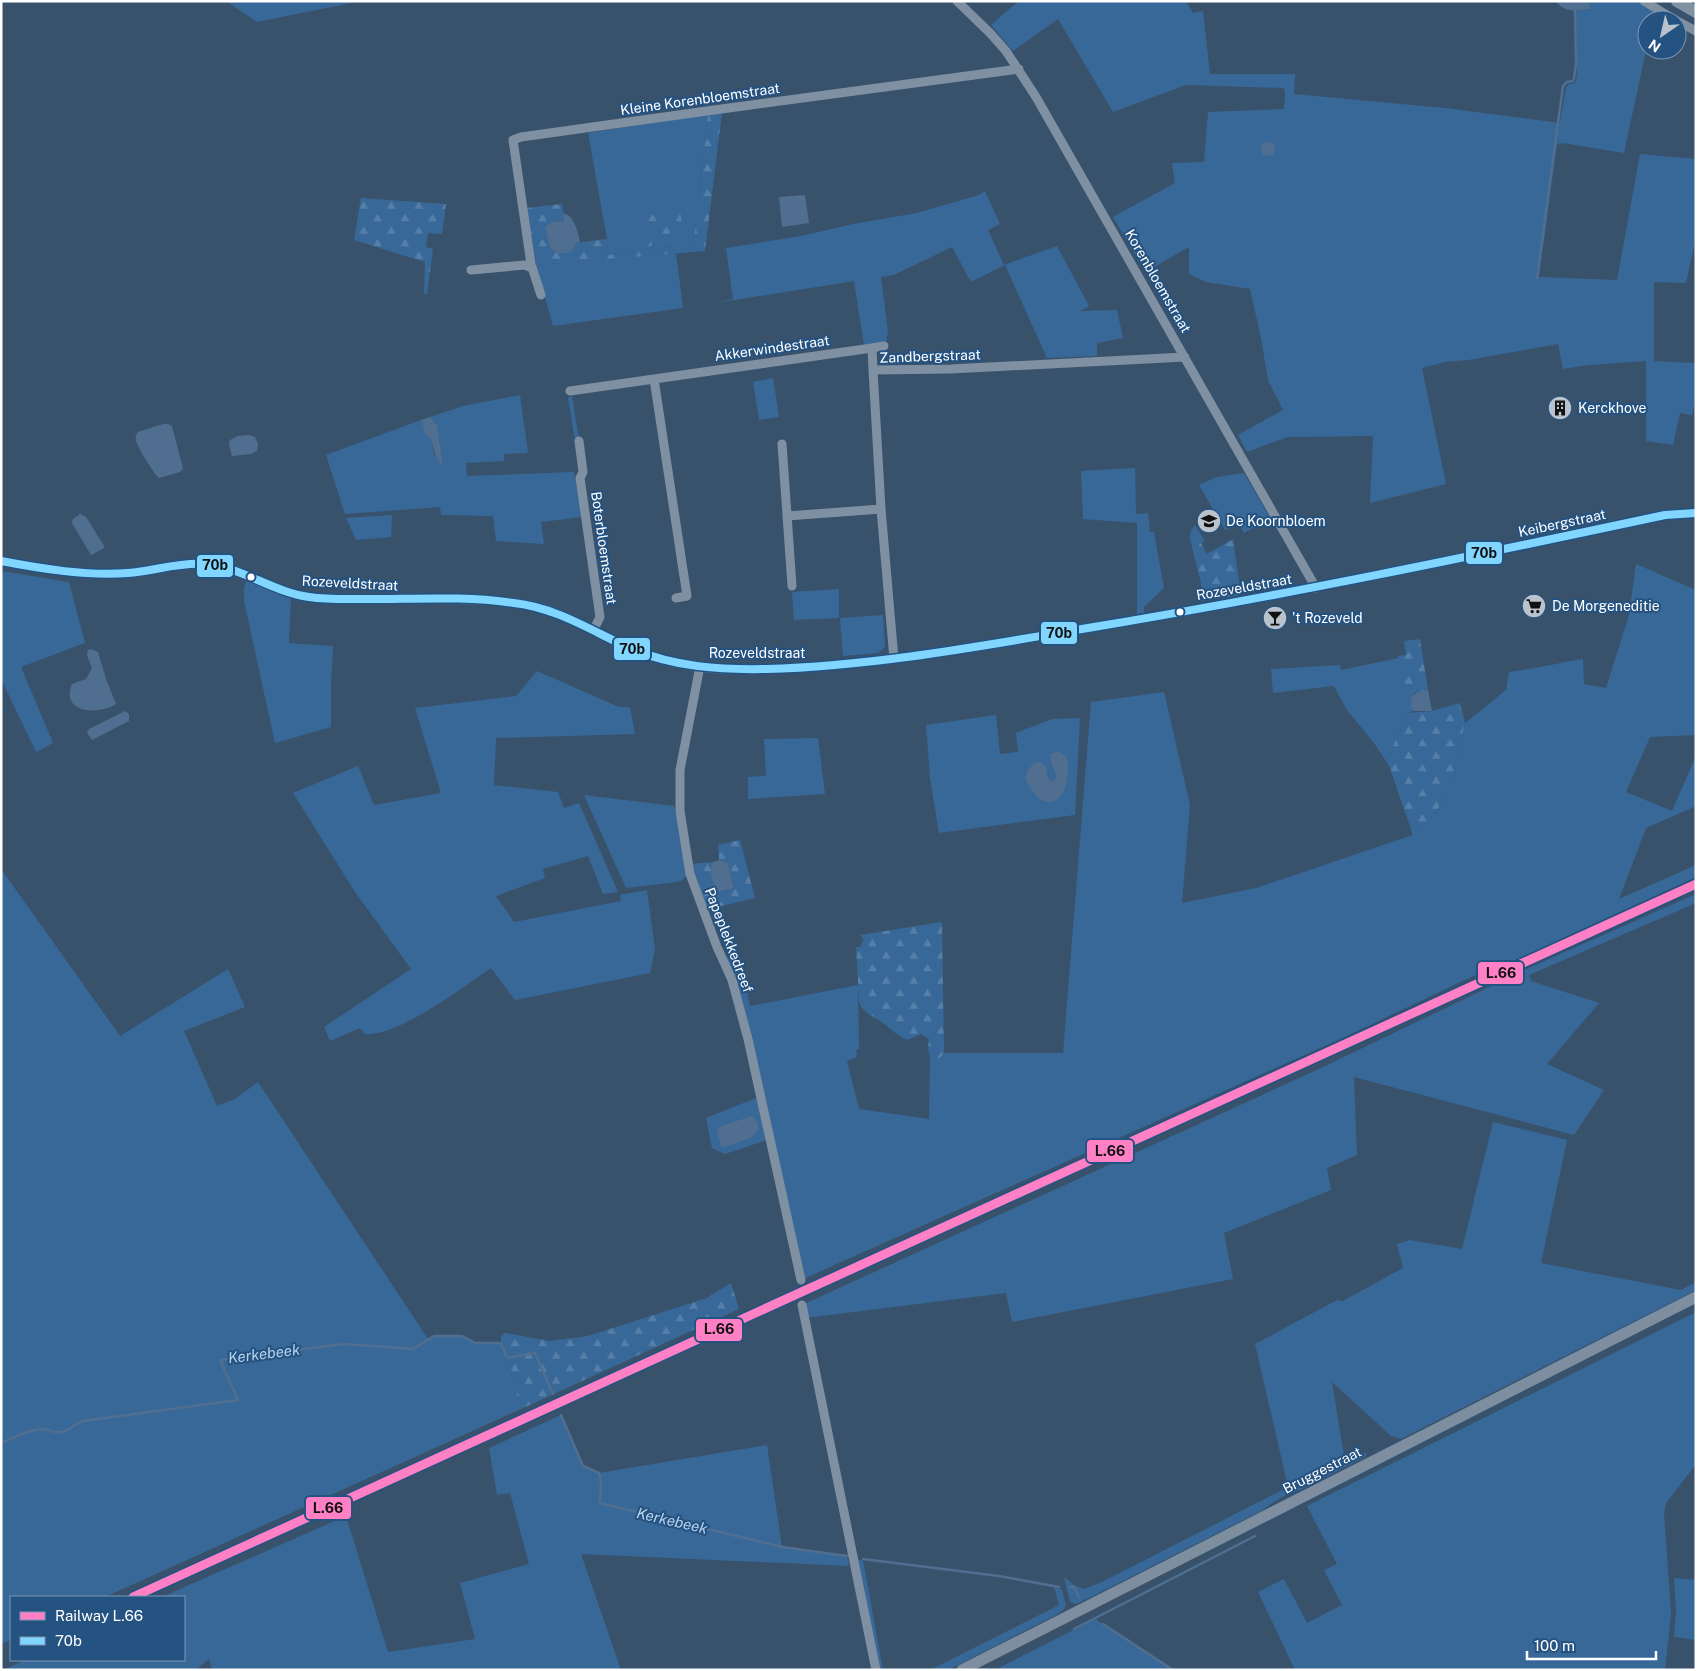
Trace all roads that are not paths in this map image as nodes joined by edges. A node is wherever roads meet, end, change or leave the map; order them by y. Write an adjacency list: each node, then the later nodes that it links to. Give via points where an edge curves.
1 (957, 1): 6 (street, Korenbloemstraat, via 990,33)
2 (1644, 1): 4 (street)
3 (1677, 1): 5 (highway)
4 (1659, 10)
5 (1696, 12)
6 (1019, 70): 7 (street, Kleine Korenbloemstraat, via 513,140); 12 (street, Korenbloemstraat)
7 (532, 268): 8 (street, via 525,265); 9 (street)
8 (471, 270)
9 (541, 295)
10 (884, 346): 11 (street, Zandbergstraat)
11 (872, 348): 13 (street); 14 (street, Akkerwindestraat)
12 (1185, 357): 13 (street, Zandbergstraat); 23 (street, Korenbloemstraat)
13 (874, 370): 18 (street, Zandbergstraat)
14 (654, 379): 15 (street, Akkerwindestraat); 24 (street, via 687,596)
15 (570, 391)
16 (579, 441): 25 (street, Boterbloemstraat, via 583,472 580,478 600,617)
17 (782, 444): 20 (street)
18 (881, 509): 20 (street); 26 (street, Zandbergstraat)
19 (1696, 513): 23 (street, Keibergstraat, via 1664,515)
20 (788, 516): 22 (street)
21 (1, 561): 25 (street, Rozeveldstraat, via 41,569 98,573 130,573 206,564 297,595 332,599 517,603 546,609)
22 (792, 586)
23 (1316, 588): 26 (street, Rozeveldstraat)
24 (676, 598)
25 (594, 630): 27 (street, Rozeveldstraat, via 648,655)
26 (894, 660): 27 (street, Rozeveldstraat, via 797,667 727,669)
27 (700, 666): 28 (street, Papeplekkedreef, via 680,770 680,811 690,874 732,980)
28 (801, 1280)
29 (1696, 1297): 32 (main road, Bruggestraat)
30 (802, 1305): 31 (street)
31 (876, 1670)
32 (962, 1670)

